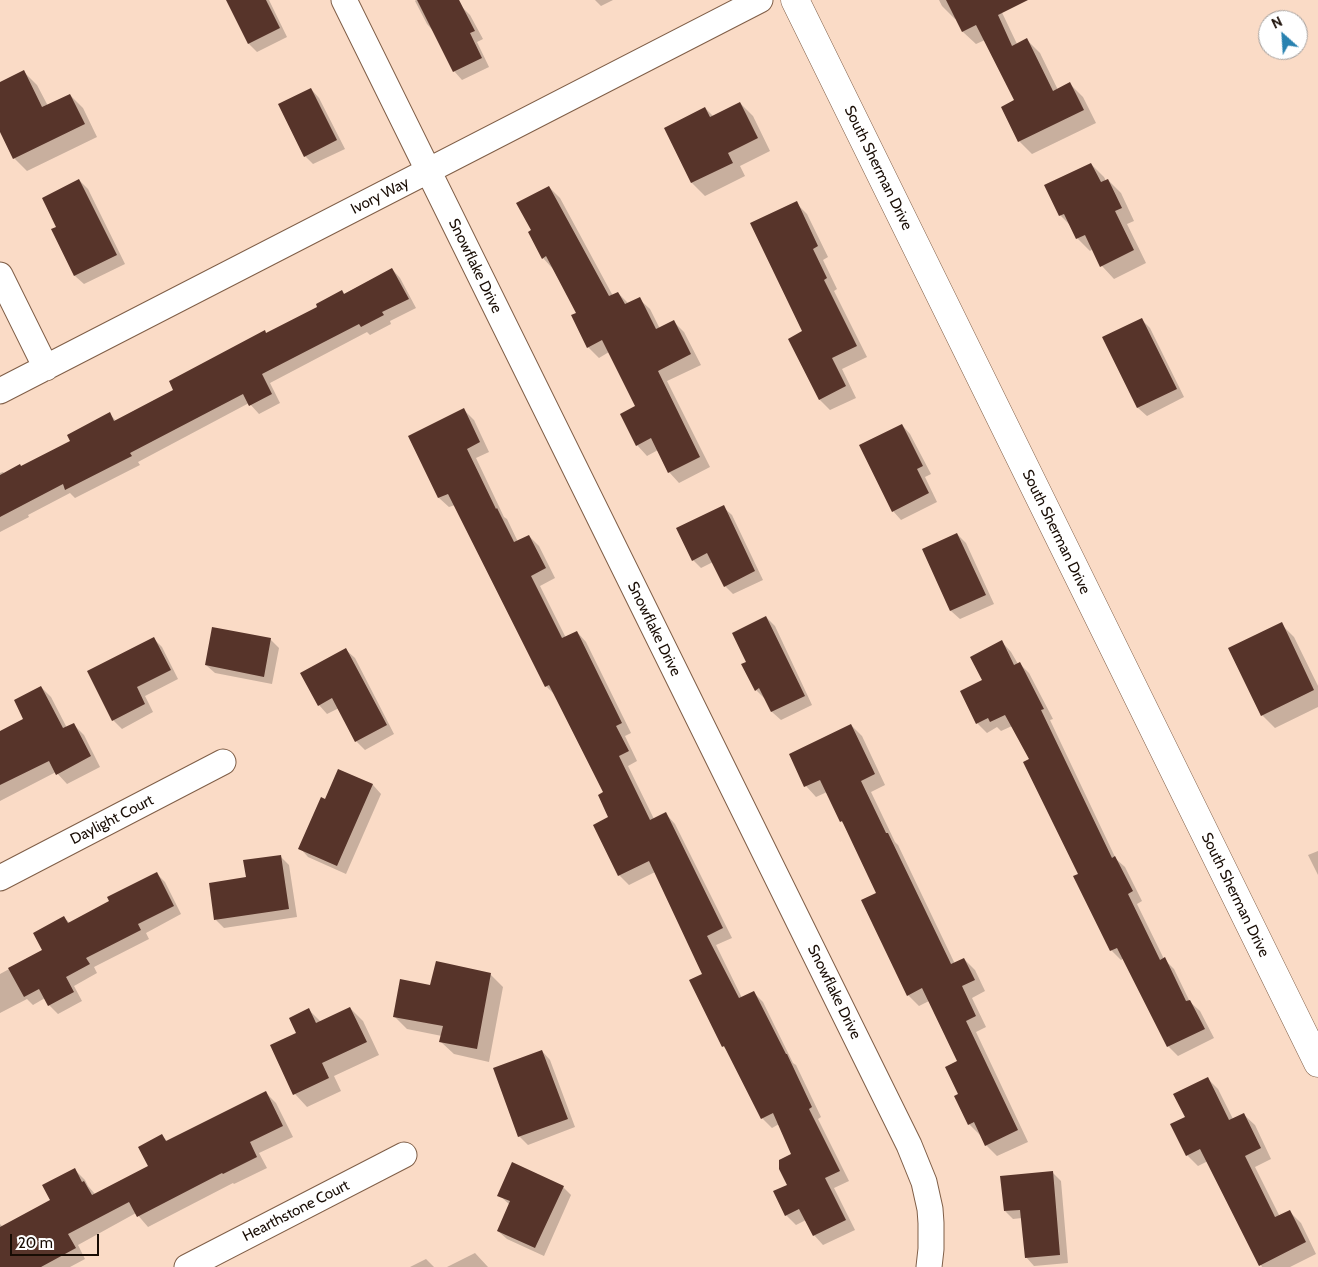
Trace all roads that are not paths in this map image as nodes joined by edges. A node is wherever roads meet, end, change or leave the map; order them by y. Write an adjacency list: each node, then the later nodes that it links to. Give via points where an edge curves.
1 (344, 0): 4 (street, Snowflake Drive)
2 (760, 0): 4 (street, Ivory Way)
3 (795, 0): 10 (street, South Sherman Drive)
4 (428, 172): 6 (street, Ivory Way); 13 (street, Snowflake Drive, via 912,1151 930,1209)
5 (0, 275): 6 (street)
6 (46, 368): 7 (street, Ivory Way)
7 (0, 391)
8 (223, 762): 9 (street, Daylight Court)
9 (0, 878)
10 (1318, 1063)
11 (404, 1155): 12 (street, Hearthstone Court)
12 (187, 1267)
13 (930, 1267)

